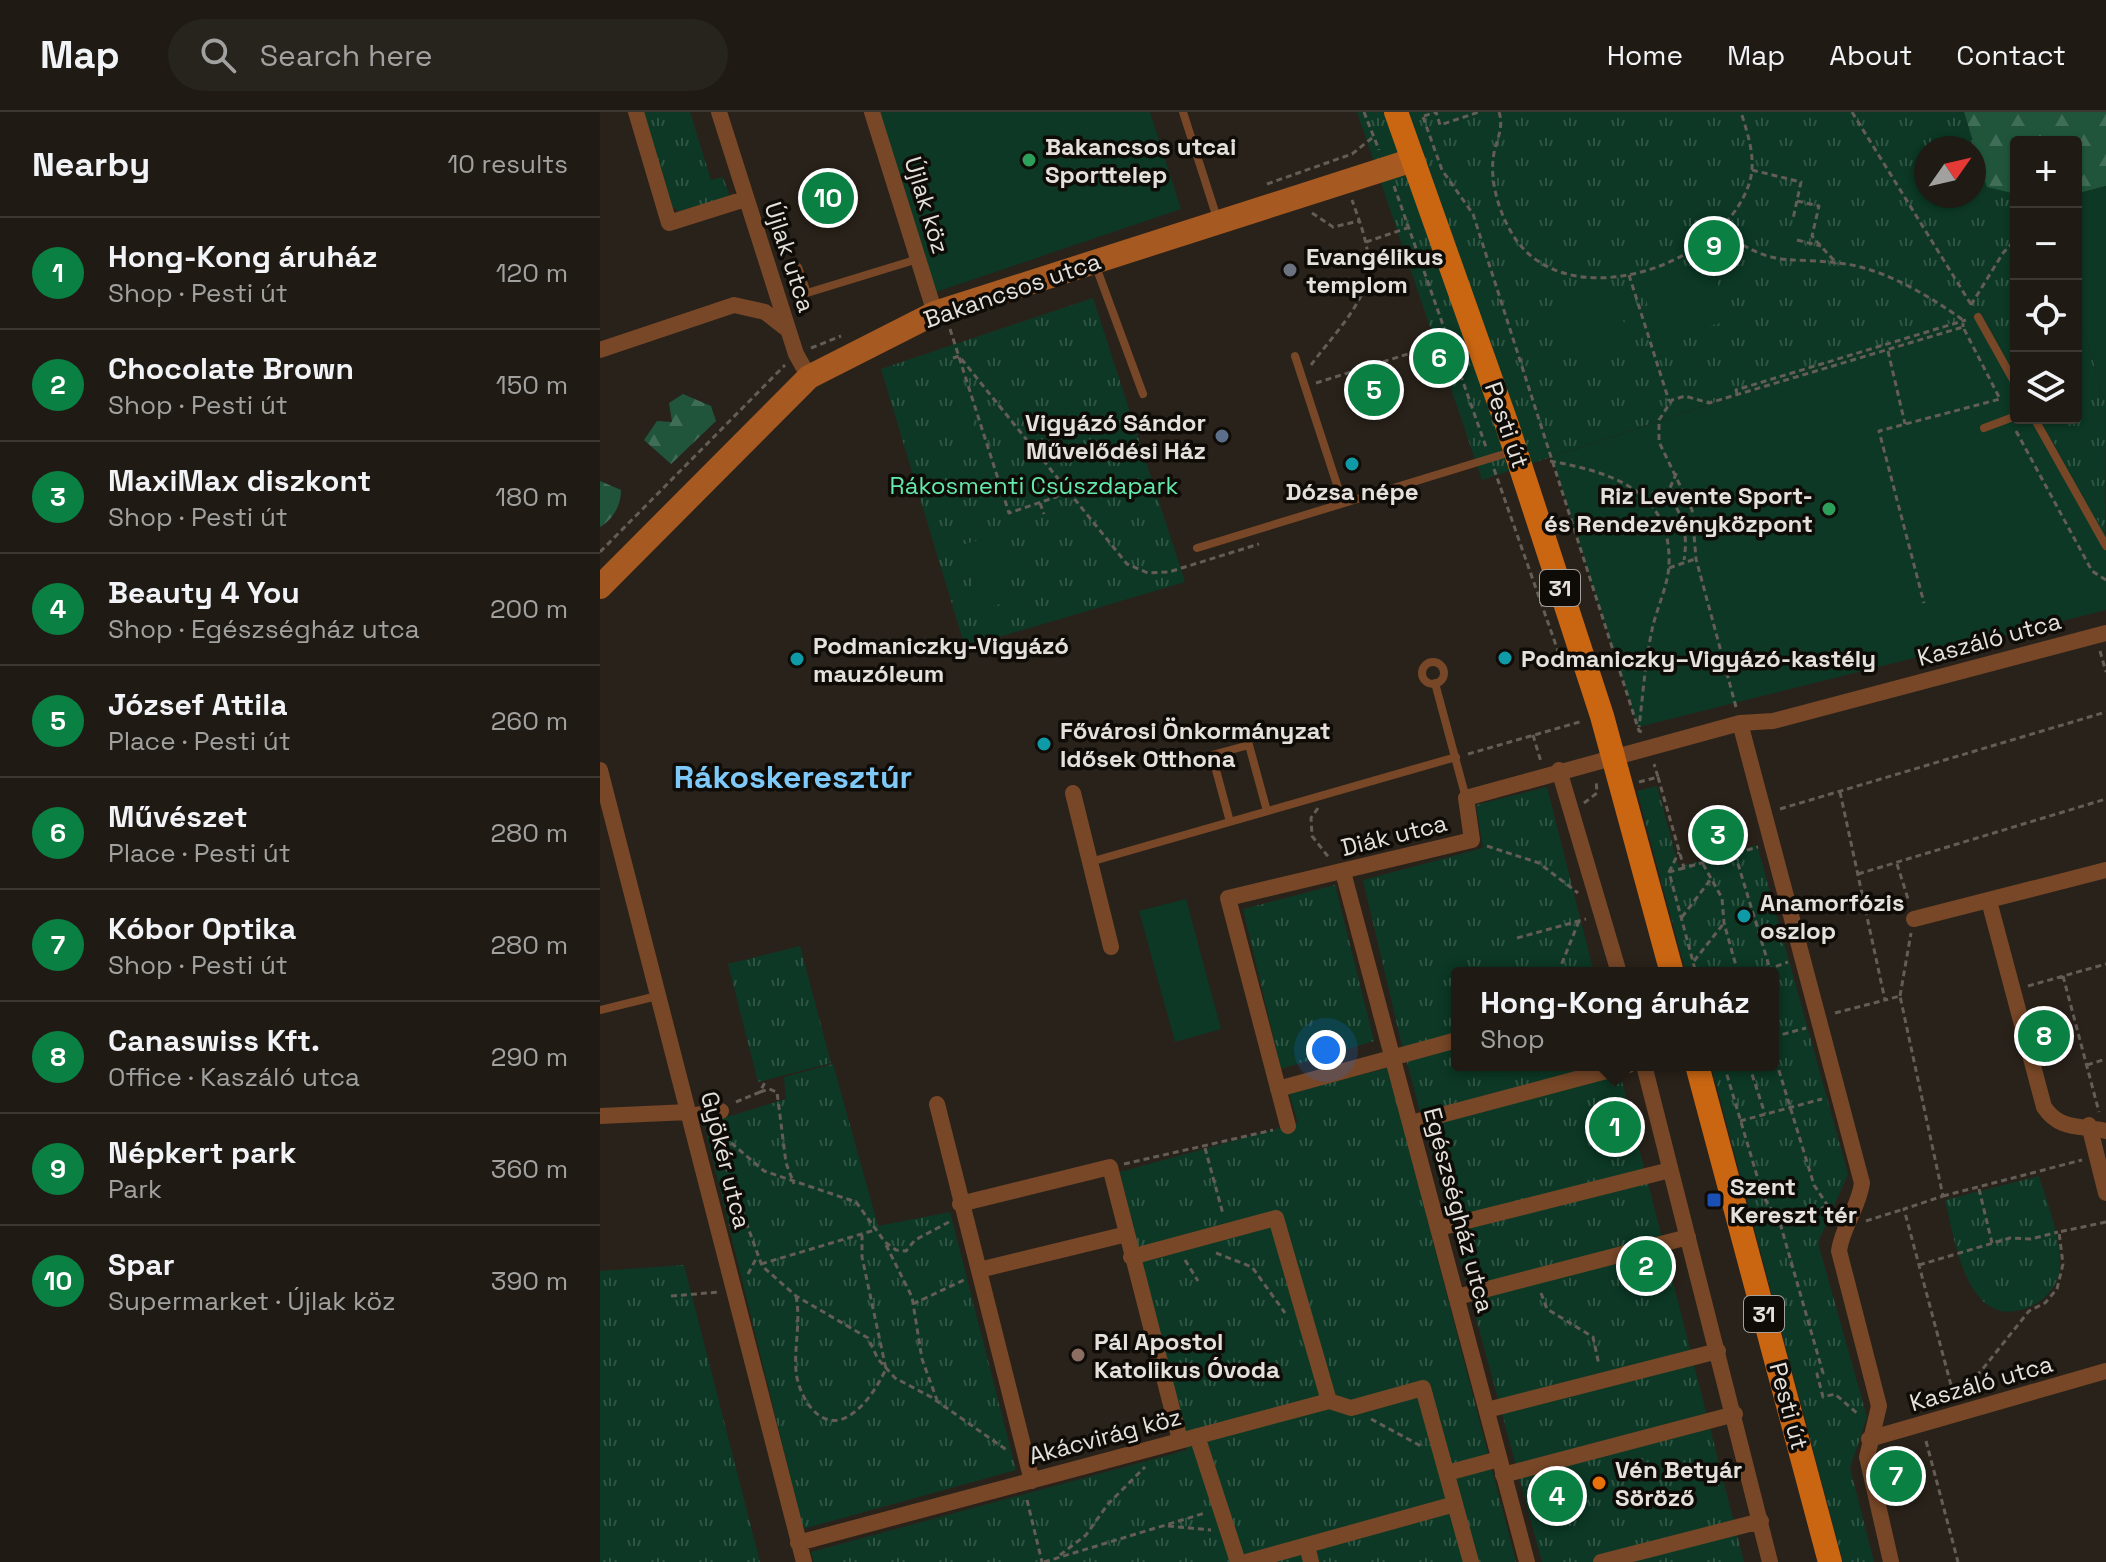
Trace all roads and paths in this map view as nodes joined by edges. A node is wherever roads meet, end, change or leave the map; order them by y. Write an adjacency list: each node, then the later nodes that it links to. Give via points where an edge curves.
1 (636, 112): 17 (street, Újlak utca, via 669,223)
2 (719, 112): 17 (street, Újlak utca)
3 (872, 112): 29 (street, Újlak köz)
4 (1183, 112): 21 (lane)
5 (1364, 112): 12 (path)
6 (1436, 112): 7 (path, via 1440,125); 11 (path)
7 (1479, 112)
8 (1499, 112): 33 (path, via 1494,181 1511,233 1548,267 1573,275)
9 (1741, 112): 15 (path)
10 (1851, 112): 34 (path)
11 (1406, 117): 12 (path); 14 (main road, Pesti út / 31); 61 (path, via 1473,214)
12 (1370, 132): 13 (path)
13 (1372, 138)
14 (1413, 160): 16 (street, Bakancsos utca); 60 (main road, Pesti út / 31)
15 (1752, 170): 19 (path, via 1801,182); 24 (path, via 1741,202)
16 (1346, 181): 18 (street, Bakancsos utca); 22 (path)
17 (745, 199): 39 (street, Újlak utca)
18 (1291, 199): 21 (street, Bakancsos utca); 22 (path, via 1333,227)
19 (1797, 201): 20 (path); 28 (path, via 1819,206 1812,236)
20 (1793, 219)
21 (1219, 221): 30 (street, Bakancsos utca)
22 (1359, 221): 26 (path)
23 (1407, 228): 26 (path)
24 (1718, 228): 31 (path, via 1743,248 1771,260); 33 (path, via 1671,263)
25 (1797, 240): 28 (path)
26 (1366, 242): 49 (path, via 1368,275 1357,300)
27 (2010, 245): 34 (path)
28 (1821, 246): 31 (path)
29 (918, 259): 32 (lane, via 807,293); 35 (street, Újlak köz)
30 (1094, 260): 35 (street, Bakancsos utca); 51 (lane)
31 (1837, 264): 37 (path, via 1924,295)
32 (798, 267)
33 (1629, 275): 53 (path)
34 (1971, 305): 36 (path)
35 (940, 312): 44 (path); 48 (street, Bakancsos utca)
36 (1978, 317): 37 (path); 47 (lane)
37 (1963, 320): 38 (path); 50 (path)
38 (1963, 327): 42 (path); 52 (path)
39 (789, 331): 41 (street, Újlak utca, via 765,312 734,305); 43 (street, Újlak utca)
40 (1447, 342): 49 (path)
41 (600, 350)
42 (1888, 351): 50 (path); 56 (path)
43 (796, 354): 48 (street, Újlak utca); 76 (path)
44 (959, 356): 46 (path); 64 (path); 70 (path)
45 (1295, 356): 49 (lane)
46 (953, 358)
47 (2010, 374)
48 (809, 377): 81 (street, Bakancsos utca)
49 (1304, 382): 69 (lane)
50 (1736, 392): 53 (path, via 1709,403 1685,396)
51 (1143, 394)
52 (2000, 399): 54 (path); 56 (path)
53 (1669, 402): 63 (path, via 1658,435)
54 (2010, 414)
55 (2010, 419): 59 (lane)
56 (1905, 424): 82 (path, via 1879,431)
57 (2016, 424): 80 (path, via 2092,571)
58 (2037, 424): 74 (lane)
59 (1984, 428)
60 (1516, 451): 69 (lane); 91 (main road, Pesti út / 31)
61 (1550, 461): 67 (path, via 1609,474); 79 (path, via 1639,731 1651,632)
62 (1060, 469): 64 (path)
63 (1677, 472): 66 (path, via 1673,487); 77 (path, via 1692,510)
64 (1053, 475): 65 (path)
65 (1064, 488): 68 (path); 73 (path, via 1117,554 1139,570 1181,570)
66 (1663, 493): 67 (path); 78 (path, via 1681,515)
67 (1642, 495): 79 (path, via 1666,534)
68 (1040, 503): 70 (path); 72 (path)
69 (1343, 503): 75 (lane)
70 (1009, 513): 71 (path)
71 (1003, 514)
72 (1044, 514)
73 (1262, 542)
74 (2106, 546)
75 (1197, 548)
76 (600, 552)
77 (1696, 559): 78 (path); 88 (path)
78 (1684, 560): 79 (path)
79 (1669, 568)
80 (2106, 580)
81 (600, 587)
82 (1924, 603)
83 (2101, 634): 84 (path, Kaszáló utca); 88 (street, Kaszáló utca, via 1773,721)
84 (2106, 672)
85 (1435, 683): 90 (lane)
86 (2106, 712): 95 (path)
87 (1582, 721): 89 (path)
88 (1740, 723): 91 (street, Kaszáló utca); 102 (street)
89 (1533, 735): 90 (path); 93 (path)
90 (1456, 757): 97 (lane); 98 (lane)
91 (1604, 758): 93 (street, Diák utca); 101 (path, via 1597,793); 129 (main road, Pesti út / 31)
92 (600, 770): 135 (street, Gyökér utca)
93 (1552, 772): 98 (street, Diák utca); 101 (street)
94 (1658, 777): 106 (path)
95 (1840, 792): 102 (path); 115 (path)
96 (1073, 793): 108 (street)
97 (1320, 796): 100 (lane); 114 (path, via 1311,818 1312,836)
98 (1466, 798): 104 (street, Diák utca)
99 (2106, 799): 109 (path)
100 (1267, 811): 103 (lane); 103 (lane, via 1249,745 1212,755)
101 (1572, 812): 118 (street)
102 (1766, 813): 105 (street)
103 (1230, 822): 108 (lane)
104 (1472, 840): 114 (street, Diák utca); 118 (path, via 1539,863)
105 (1773, 843): 107 (path); 125 (street)
106 (1679, 852): 111 (path); 113 (path)
107 (1735, 854): 110 (path); 131 (path)
108 (1090, 862): 124 (street)
109 (1896, 862): 115 (path); 120 (path)
110 (1703, 863): 111 (path); 116 (path)
111 (1684, 868): 113 (path)
112 (2106, 870): 117 (street)
113 (1669, 872): 119 (path)
114 (1338, 873): 142 (street, Egészségház utca); 152 (street, Diák utca, via 1228,898)
115 (1858, 874): 137 (path)
116 (1711, 879): 119 (path); 122 (path, via 1722,898)
117 (1989, 901): 120 (street); 134 (street)
118 (1602, 915): 121 (path); 128 (street)
119 (1681, 918): 129 (path)
120 (1914, 919): 136 (path)
121 (1579, 921): 123 (path); 127 (path)
122 (1724, 923): 129 (path); 130 (path)
123 (1517, 938)
124 (1111, 947)
125 (1803, 957): 132 (path); 139 (street)
126 (2106, 964): 133 (path)
127 (1560, 967)
128 (1617, 967)
129 (1683, 967)
130 (1736, 967)
131 (1769, 967)
132 (1776, 967)
133 (2063, 976): 134 (path); 144 (path)
134 (2012, 990): 163 (street, via 2044,1107 2068,1128)
135 (659, 995): 138 (lane); 157 (street, Gyökér utca)
136 (1900, 996): 137 (path); 171 (path)
137 (1885, 1000): 139 (path)
138 (600, 1010)
139 (1820, 1021): 140 (path); 154 (street)
140 (1779, 1035)
141 (1451, 1042): 142 (street)
142 (1393, 1058): 152 (street); 161 (street, Egészségház utca)
143 (2106, 1059): 144 (path)
144 (2086, 1065): 163 (path)
145 (1606, 1071): 161 (street)
146 (1645, 1071): 167 (street)
147 (1699, 1071): 237 (main road, Pesti út / 31)
148 (1726, 1071): 160 (path)
149 (1751, 1071): 158 (path)
150 (1779, 1071): 156 (path)
151 (766, 1080): 153 (path)
152 (1278, 1089): 162 (street)
153 (760, 1092): 157 (path); 168 (path, via 777,1092 786,1163)
154 (1839, 1095): 156 (path); 177 (street, via 1862,1183)
155 (937, 1104): 174 (street)
156 (1790, 1108): 158 (path); 172 (path, via 1814,1185)
157 (701, 1113): 159 (street); 168 (path, via 752,1164); 189 (path, via 722,1149); 193 (street, Gyökér utca)
158 (1765, 1114): 160 (path)
159 (600, 1116)
160 (1740, 1121): 176 (path, via 1763,1196)
161 (1411, 1123): 178 (street, Egészségház utca)
162 (1288, 1126): 164 (path)
163 (2100, 1129): 165 (street)
164 (1205, 1148): 166 (path); 180 (path)
165 (2097, 1156): 169 (path); 170 (street)
166 (1110, 1167): 174 (street); 182 (street)
167 (1670, 1170): 178 (street); 184 (street)
168 (794, 1184): 179 (path, via 856,1202)
169 (1978, 1187): 171 (path); 186 (path)
170 (2106, 1193)
171 (1943, 1196): 173 (path)
172 (1828, 1206): 176 (path); 177 (path)
173 (1904, 1209): 177 (path); 190 (path)
174 (962, 1210): 185 (path, via 906,1251); 191 (street)
175 (2106, 1222): 181 (path)
176 (1780, 1223): 210 (path, via 1823,1373 1817,1374 1823,1397 1835,1394)
177 (1846, 1227): 213 (street, via 1839,1251 1879,1406)
178 (1439, 1228): 196 (street, Egészségház utca)
179 (875, 1230): 183 (path); 185 (path)
180 (1228, 1231): 188 (street); 205 (street, via 1276,1218)
181 (2059, 1232): 186 (path); 203 (path, via 2063,1264 2057,1289 2029,1311 1981,1371)
182 (1127, 1234): 188 (street); 191 (street)
183 (862, 1235): 189 (path); 200 (path)
184 (1688, 1237): 192 (street); 199 (street)
185 (885, 1242): 197 (path)
186 (1992, 1243): 190 (path)
187 (1203, 1250): 198 (path, via 1252,1267)
188 (1131, 1257): 214 (street)
189 (761, 1264): 195 (path)
190 (1919, 1265): 203 (path)
191 (979, 1272): 197 (path); 219 (street)
192 (1535, 1277): 196 (street); 202 (path, via 1547,1309 1593,1337)
193 (734, 1291): 194 (path); 225 (street, Gyökér utca)
194 (671, 1296)
195 (796, 1296): 200 (path, via 863,1334); 200 (path, via 796,1371 815,1412 836,1421 848,1417 871,1395)
196 (1457, 1297): 207 (street, Egészségház utca)
197 (913, 1304): 204 (path, via 922,1359)
198 (1291, 1321)
199 (1718, 1351): 202 (street); 208 (street)
200 (886, 1369): 204 (path)
201 (2106, 1371): 209 (street, Kaszáló utca)
202 (1603, 1381): 207 (street)
203 (1953, 1395): 209 (path)
204 (937, 1401): 219 (path)
205 (1329, 1401): 206 (street); 212 (street, Akácvirág köz)
206 (1351, 1408): 215 (path); 218 (street, via 1423,1388)
207 (1487, 1410): 217 (street, Egészségház utca)
208 (1735, 1414): 217 (street); 222 (street)
209 (1959, 1415): 211 (street, Kaszáló utca)
210 (1866, 1418)
211 (1922, 1425): 213 (street, Kaszáló utca); 239 (path)
212 (1197, 1436): 214 (street, Akácvirág köz); 224 (street)
213 (1869, 1439): 238 (street, via 1871,1481)
214 (1180, 1440): 216 (street, Akácvirág köz)
215 (1419, 1445)
216 (1157, 1447): 219 (street, Akácvirág köz); 227 (path, via 1139,1477 1116,1496 1086,1535)
217 (1501, 1467): 218 (street); 234 (street, Egészségház utca)
218 (1447, 1473): 220 (street)
219 (1027, 1476): 225 (street, Akácvirág köz); 229 (path)
220 (1455, 1504): 226 (street); 233 (street)
221 (1202, 1514): 223 (path)
222 (1761, 1521): 235 (street); 236 (street)
223 (1160, 1527): 224 (path, via 1208,1529); 227 (path)
224 (1230, 1537): 231 (street)
225 (798, 1543): 228 (street, Gyökér utca)
226 (1309, 1554): 232 (street)
227 (1056, 1558): 229 (path); 230 (path)
228 (804, 1562)
229 (1043, 1562)
230 (1051, 1562)
231 (1238, 1562)
232 (1246, 1562)
233 (1471, 1562)
234 (1527, 1562)
235 (1601, 1562)
236 (1770, 1562)
237 (1830, 1562)
238 (1891, 1562)
239 (1958, 1562)

